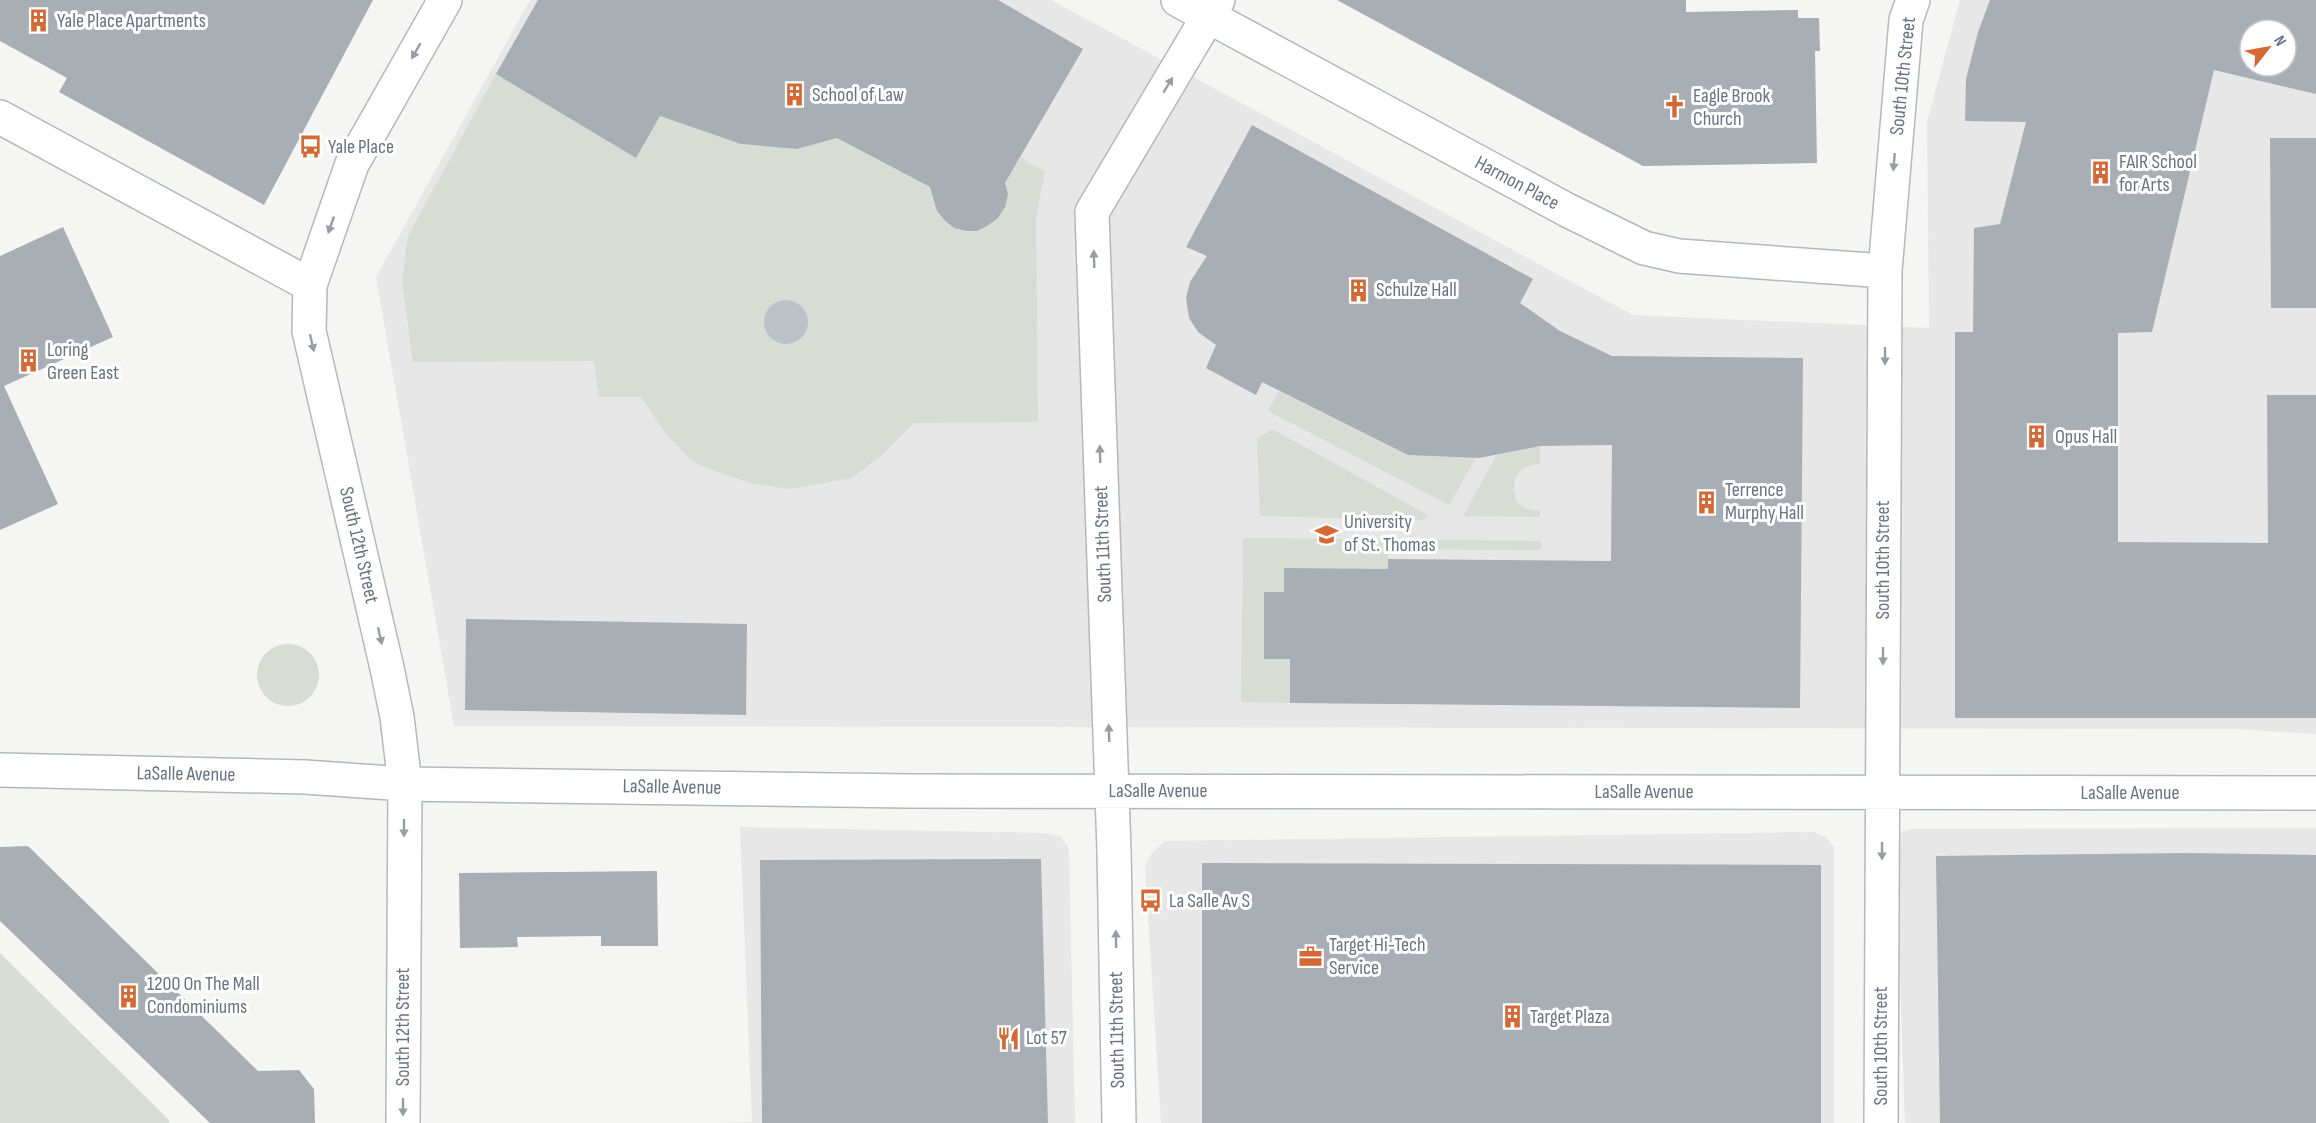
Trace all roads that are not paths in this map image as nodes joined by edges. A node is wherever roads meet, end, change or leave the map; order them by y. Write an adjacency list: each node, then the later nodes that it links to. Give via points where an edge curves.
1 (445, 0): 7 (street, South 12th Street, one-way to 7, via 352,164)
2 (1178, 0): 4 (street, Harmon Place)
3 (1913, 0): 6 (street, South 10th Street, one-way to 6, via 1906,20)
4 (1213, 8): 6 (street, Harmon Place, via 1557,204 1644,248 1679,256); 10 (street, South 11th Street, one-way to 4, via 1092,212)
5 (0, 117): 7 (street)
6 (1885, 271): 11 (street, South 10th Street, one-way to 11)
7 (310, 285): 9 (street, South 12th Street, one-way to 9, via 309,331 387,668)
8 (0, 770): 9 (street, LaSalle Avenue, via 305,777)
9 (405, 784): 10 (street, LaSalle Avenue); 13 (street, South 12th Street, one-way to 13)
10 (1112, 792): 11 (street, LaSalle Avenue); 14 (street, South 11th Street, one-way to 10)
11 (1882, 792): 12 (street, LaSalle Avenue); 15 (street, South 10th Street, one-way to 15)
12 (2316, 793)
13 (403, 1123)
14 (1119, 1123)
15 (1881, 1123)

